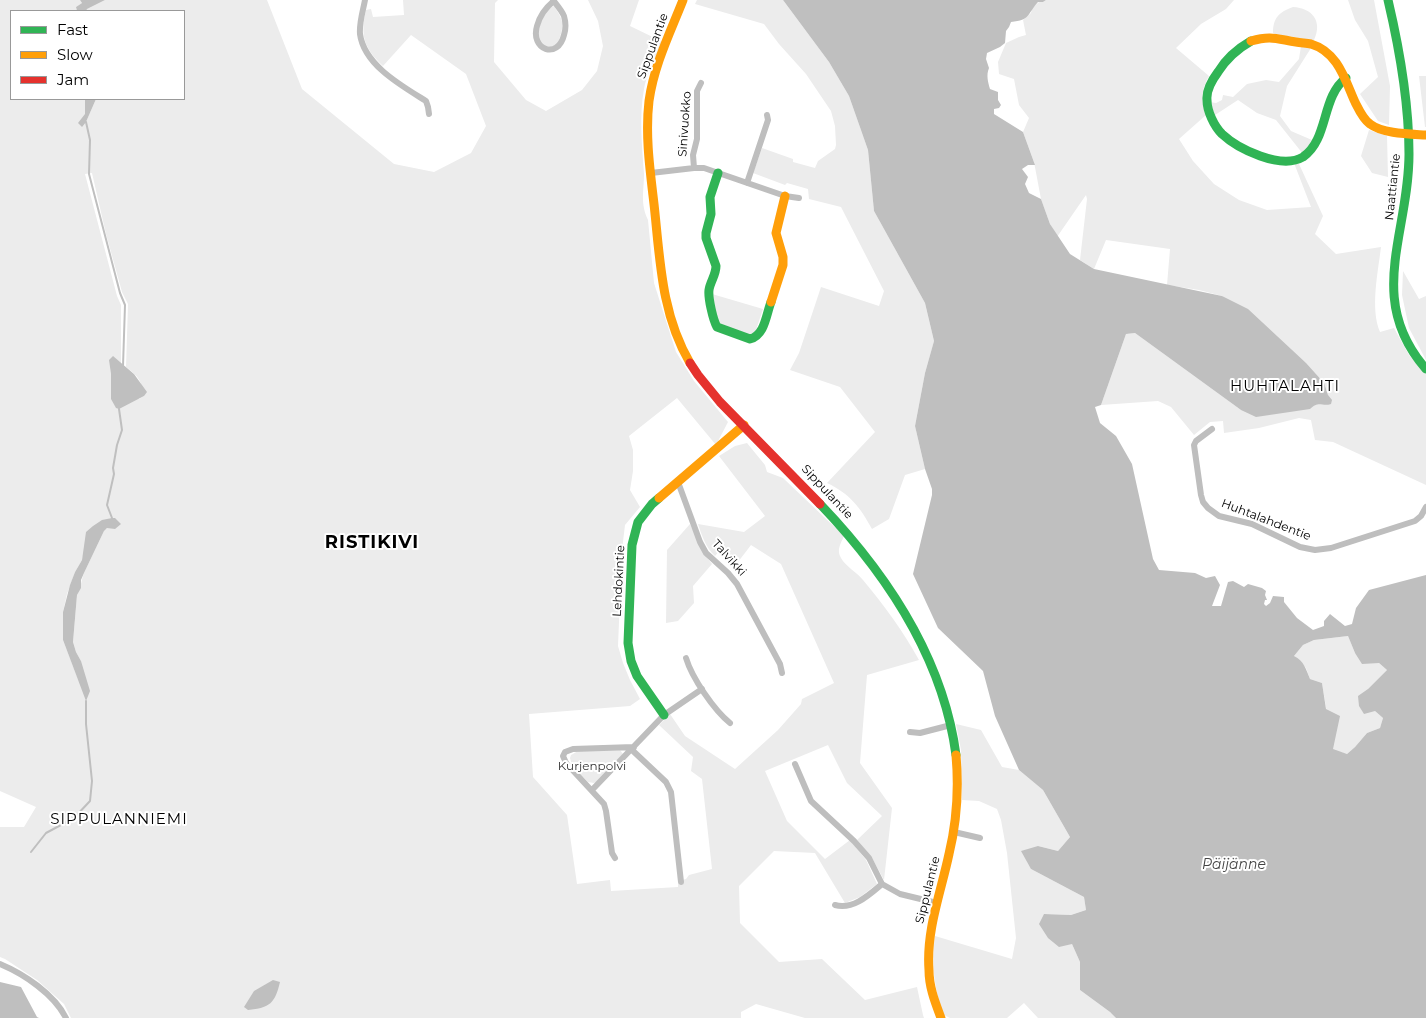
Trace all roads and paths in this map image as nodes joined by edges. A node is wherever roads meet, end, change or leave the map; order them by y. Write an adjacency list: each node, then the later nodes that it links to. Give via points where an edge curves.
1 (365, 0): 7 (street, via 360,34 366,52 388,76 426,101)
2 (683, 0): 12 (street, Sippulantie, via 652,84 647,118)
3 (1388, 0): 9 (street, Naattiantie, via 1401,53)
4 (554, 1): 4 (street, via 564,17 566,28 560,46 547,50 538,43 536,30 542,12)
5 (1346, 78): 5 (street, via 1338,63 1311,44 1270,37 1238,48 1225,60 1209,85 1206,103 1221,133 1247,150 1274,160 1294,161 1309,154 1335,90); 9 (street, via 1370,124 1384,130)
6 (701, 83): 11 (street, Sinivuokko)
7 (429, 114)
8 (767, 115): 14 (street)
9 (1409, 133): 10 (street); 17 (street, Naattiantie, via 1407,195 1393,272 1393,291 1399,326 1407,345)
10 (1426, 135)
11 (694, 168): 12 (street); 13 (street)
12 (651, 173): 18 (street, Sippulantie, via 662,288 670,318 682,348 700,378)
13 (718, 173): 14 (street); 15 (street, via 710,197 711,214 706,233 716,266 709,291 714,322 717,327 750,338 760,334 783,265 776,232)
14 (747, 183): 15 (street)
15 (786, 196): 16 (street)
16 (799, 198)
17 (1426, 369)
18 (744, 425): 20 (street, Lehdokintie); 27 (street, Sippulantie, via 835,519 889,586 925,648 942,690)
19 (1212, 429): 21 (street, Huhtalahdentie, via 1194,445 1203,502 1219,516 1252,524 1300,547 1331,548 1415,521)
20 (678, 482): 23 (street, Talvikki, via 700,542 706,553 738,584); 25 (street, Lehdokintie, via 643,515 632,544 628,643 631,661 637,676)
21 (1426, 507)
22 (686, 658): 24 (street)
23 (782, 673)
24 (702, 689): 25 (street); 26 (street)
25 (664, 716): 29 (street)
26 (730, 724)
27 (951, 725): 28 (street, via 920,733); 32 (street, Sippulantie, via 958,779)
28 (910, 732)
29 (633, 749): 31 (street); 31 (street, via 574,749 565,752 566,762); 35 (street, via 666,782 671,792)
30 (795, 764): 36 (street, via 811,801 854,840)
31 (592, 790): 34 (street, via 604,804)
32 (954, 832): 33 (street); 37 (street, Sippulantie)
33 (980, 838)
34 (615, 858)
35 (681, 882)
36 (882, 884): 37 (street, via 900,894); 38 (street, via 855,904)
37 (937, 903): 41 (street, Sippulantie, via 928,943 928,961 931,990)
38 (835, 905)
39 (0, 964): 40 (street, via 36,984)
40 (66, 1018)
41 (941, 1018)

